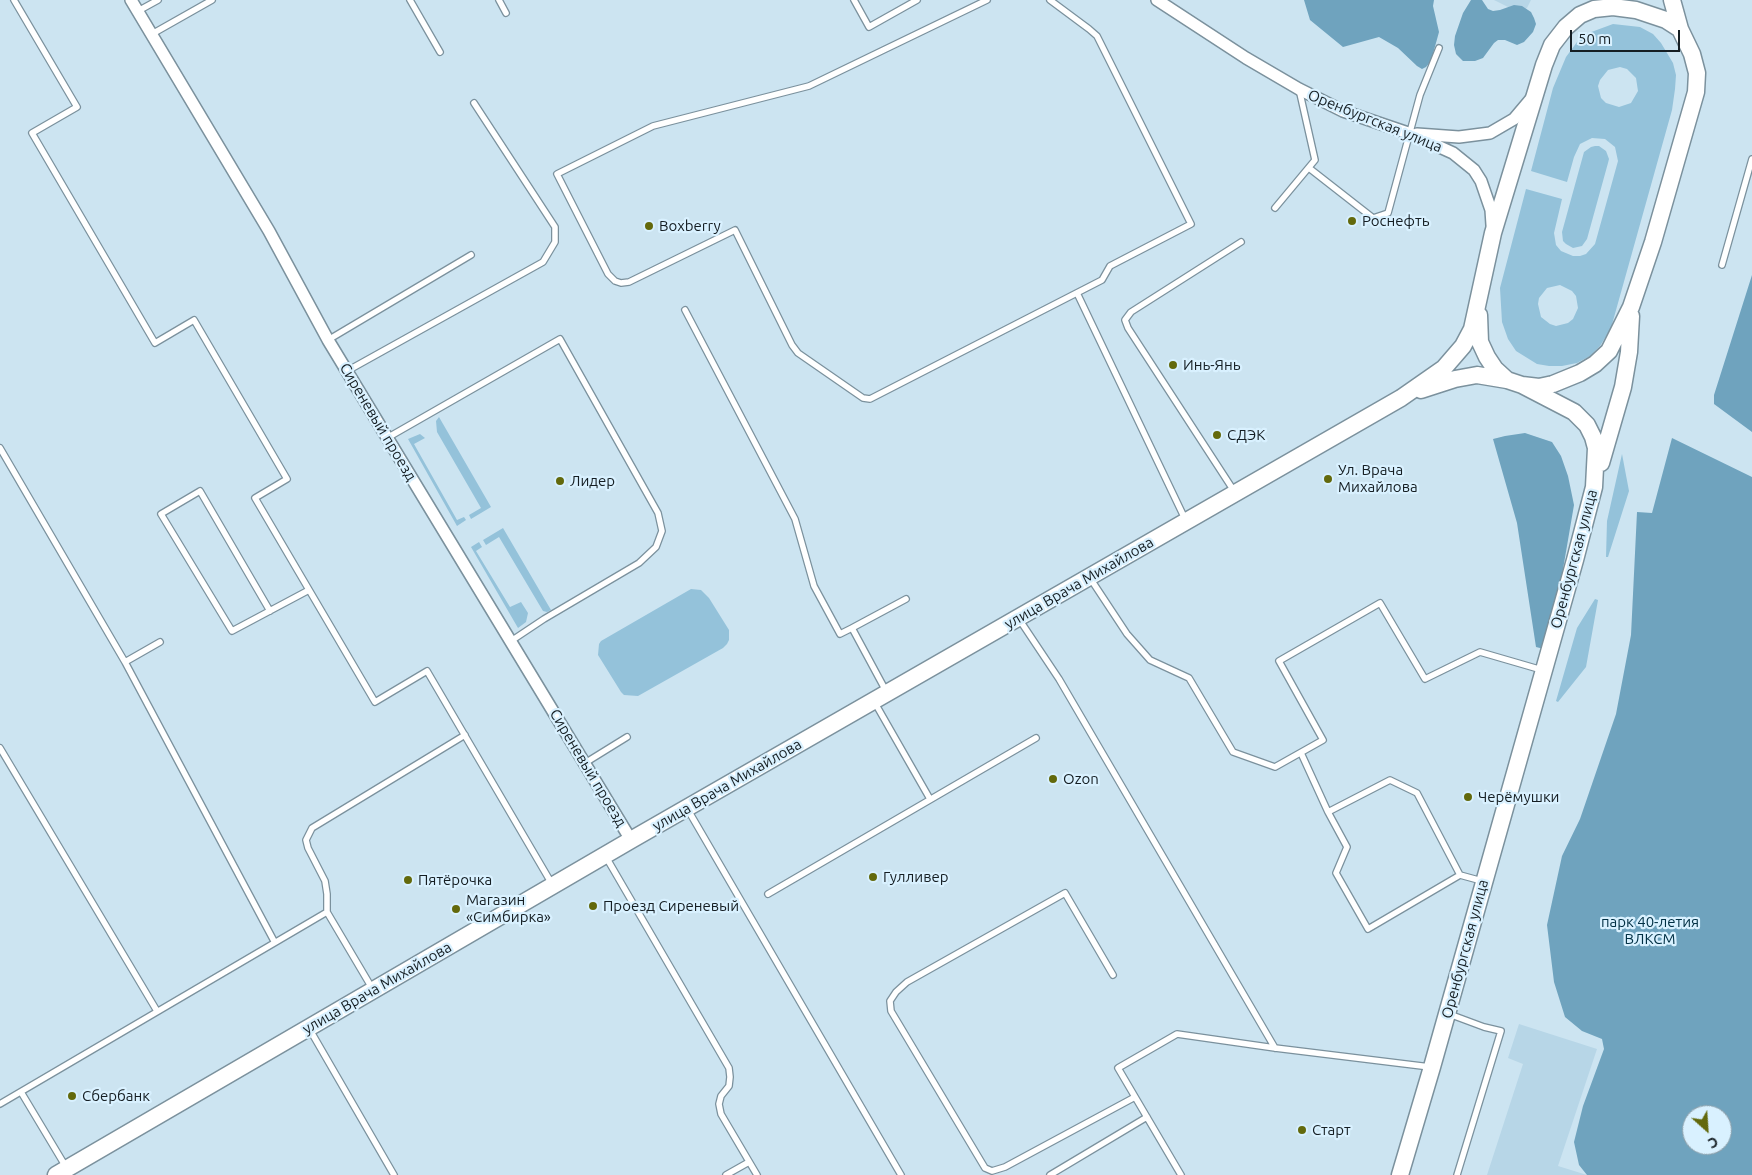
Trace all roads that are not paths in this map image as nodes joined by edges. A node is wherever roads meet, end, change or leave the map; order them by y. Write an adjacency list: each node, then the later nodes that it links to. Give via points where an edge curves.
1 (14, 0): 45 (lane, via 77,107 32,133 155,343 194,320 287,479 255,498)
2 (131, 0): 14 (street, Сиреневый проезд)
3 (158, 0): 14 (lane)
4 (212, 0): 17 (lane)
5 (410, 0): 19 (lane)
6 (499, 0): 15 (lane)
7 (854, 0): 8 (lane, via 869,27)
8 (917, 0)
9 (987, 0): 31 (lane, via 809,86 653,126 557,174 608,274 621,284 735,230 792,346 863,398 870,398)
10 (1050, 0): 31 (lane, via 1097,36 1191,224 1110,266 1102,280)
11 (1157, 0): 20 (street, Оренбургская улица)
12 (1672, 0): 16 (main road)
13 (1598, 5): 16 (main road, via 1636,10 1666,20); 21 (main road, via 1566,27 1552,45)
14 (138, 11): 17 (street, Сиреневый проезд)
15 (506, 13)
16 (1680, 29): 33 (main road, via 1692,54 1696,92)
17 (152, 34): 35 (street, Сиреневый проезд, via 269,231)
18 (1439, 48): 23 (lane, via 1420,95)
19 (440, 52)
20 (1298, 89): 23 (street, Оренбургская улица, via 1343,111); 25 (lane, via 1315,160)
21 (1536, 91): 23 (street, via 1514,119 1490,133 1459,138); 27 (main road)
22 (474, 103): 36 (lane, via 555,227 555,242 544,262)
23 (1411, 134): 25 (lane, via 1388,213 1373,218); 27 (street, Оренбургская улица, via 1453,153 1474,170 1487,196)
24 (1752, 160): 30 (lane)
25 (1309, 168): 26 (lane)
26 (1275, 208)
27 (1492, 233): 32 (main road, Оренбургская улица)
28 (1241, 242): 42 (lane, via 1132,312 1125,320)
29 (471, 255): 35 (lane)
30 (1722, 265)
31 (1077, 293): 43 (lane)
32 (1479, 293): 37 (main road, via 1480,342 1495,369); 38 (main road, Оренбургская улица, via 1472,329 1463,346 1444,368)
33 (1631, 307): 37 (main road, via 1609,351 1595,364 1554,384 1539,387); 41 (main road, via 1623,387)
34 (685, 310): 49 (lane, via 794,519 814,586 840,634)
35 (328, 340): 36 (street, Сиреневый проезд)
36 (347, 371): 39 (street, Сиреневый проезд)
37 (1514, 383): 38 (main road, Оренбургская улица, via 1477,375); 41 (main road, Оренбургская улица, via 1574,412 1587,425 1596,448)
38 (1400, 398): 42 (main road, улица Врача Михайлова)
39 (387, 438): 50 (street, Сиреневый проезд); 50 (lane, via 560,339 658,513 662,531 656,547 639,563)
40 (0, 448): 52 (lane)
41 (1594, 487): 53 (main road, Оренбургская улица)
42 (1235, 493): 43 (main road, улица Врача Михайлова)
43 (1186, 522): 44 (main road, улица Врача Михайлова)
44 (1089, 577): 48 (main road, улица Врача Михайлова); 59 (lane, via 1127,634 1150,660 1189,678 1233,752 1275,767)
45 (309, 590): 47 (lane); 55 (lane, via 374,702 427,671)
46 (906, 599): 49 (lane)
47 (270, 611): 47 (lane, via 232,632 161,514 200,491)
48 (1018, 618): 54 (main road, улица Врача Михайлова); 77 (lane, via 1064,688)
49 (852, 628): 54 (lane)
50 (511, 641): 60 (street, Сиреневый проезд)
51 (160, 642): 52 (lane)
52 (125, 662): 71 (lane)
53 (1544, 670): 59 (lane, via 1480,652 1425,679 1380,603 1278,661 1323,740); 67 (main road, Оренбургская улица)
54 (881, 697): 61 (lane); 62 (main road, улица Врача Михайлова)
55 (465, 735): 68 (lane); 70 (lane, via 312,828 306,840 325,881)
56 (628, 737): 60 (lane)
57 (1036, 738): 61 (lane)
58 (0, 748): 74 (lane)
59 (1301, 753): 63 (lane)
60 (585, 763): 64 (street, Сиреневый проезд)
61 (930, 799): 69 (lane)
62 (687, 808): 64 (main road, улица Врача Михайлова); 88 (lane)
63 (1328, 812): 66 (lane, via 1390,780 1417,793); 66 (lane, via 1347,847 1336,872 1368,929)
64 (632, 840): 65 (main road, улица Врача Михайлова)
65 (605, 855): 68 (main road, улица Врача Михайлова); 83 (lane, via 729,1068 729,1086 719,1104 721,1114)
66 (1460, 875): 67 (lane)
67 (1483, 882): 75 (main road, Оренбургская улица)
68 (553, 886): 73 (main road, улица Врача Михайлова)
69 (768, 894)
70 (326, 912): 71 (lane); 73 (lane)
71 (274, 941): 74 (lane)
72 (1113, 975): 80 (lane, via 1065,893 907,982 890,1001 891,1011 985,1168 992,1171)
73 (374, 990): 76 (main road, улица Врача Михайлова)
74 (157, 1011): 79 (lane)
75 (1447, 1013): 78 (main road, Оренбургская улица); 92 (lane, via 1501,1031)
76 (309, 1028): 84 (main road, улица Врача Михайлова); 85 (lane)
77 (1275, 1048): 78 (lane); 80 (lane, via 1177,1034 1118,1068)
78 (1432, 1067): 91 (main road, Оренбургская улица)
79 (21, 1092): 81 (lane); 84 (lane)
80 (1135, 1097): 82 (lane)
81 (0, 1104)
82 (1147, 1117): 89 (lane); 90 (lane)
83 (749, 1162): 86 (lane); 87 (lane)
84 (62, 1172)
85 (394, 1175)
86 (726, 1175)
87 (757, 1175)
88 (901, 1175)
89 (1050, 1175)
90 (1182, 1175)
91 (1400, 1175)
92 (1457, 1175)

